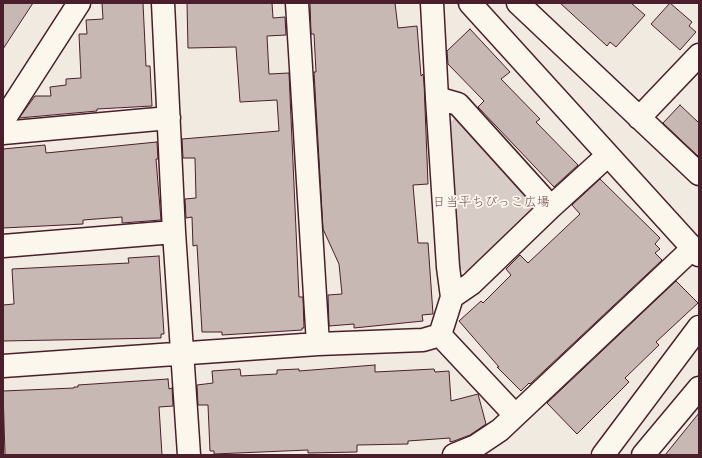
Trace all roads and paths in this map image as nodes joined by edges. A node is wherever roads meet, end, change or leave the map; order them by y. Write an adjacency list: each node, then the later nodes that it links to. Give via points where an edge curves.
1 (79, 3): 11 (street)
2 (163, 3): 9 (street)
3 (297, 3): 22 (street)
4 (432, 3): 8 (street)
5 (470, 3): 13 (street)
6 (518, 3): 10 (street)
7 (699, 55): 10 (street)
8 (437, 98): 15 (street, via 458,104); 19 (street)
9 (169, 118): 12 (street); 16 (street)
10 (639, 118): 14 (street)
11 (3, 121)
12 (3, 133)
13 (607, 156): 15 (street); 18 (street)
14 (699, 174)
15 (551, 207): 19 (street, via 471,284)
16 (174, 232): 17 (street); 23 (street)
17 (3, 246)
18 (696, 252): 26 (street)
19 (452, 297): 21 (street)
20 (699, 327): 29 (street)
21 (440, 335): 22 (street, via 423,340); 26 (street)
22 (318, 344): 23 (street)
23 (182, 354): 24 (street); 27 (street)
24 (3, 366)
25 (699, 388): 30 (street)
26 (514, 414): 28 (street, via 500,430 476,446)
27 (189, 455)
28 (454, 455)
29 (603, 455)
30 (643, 455)

